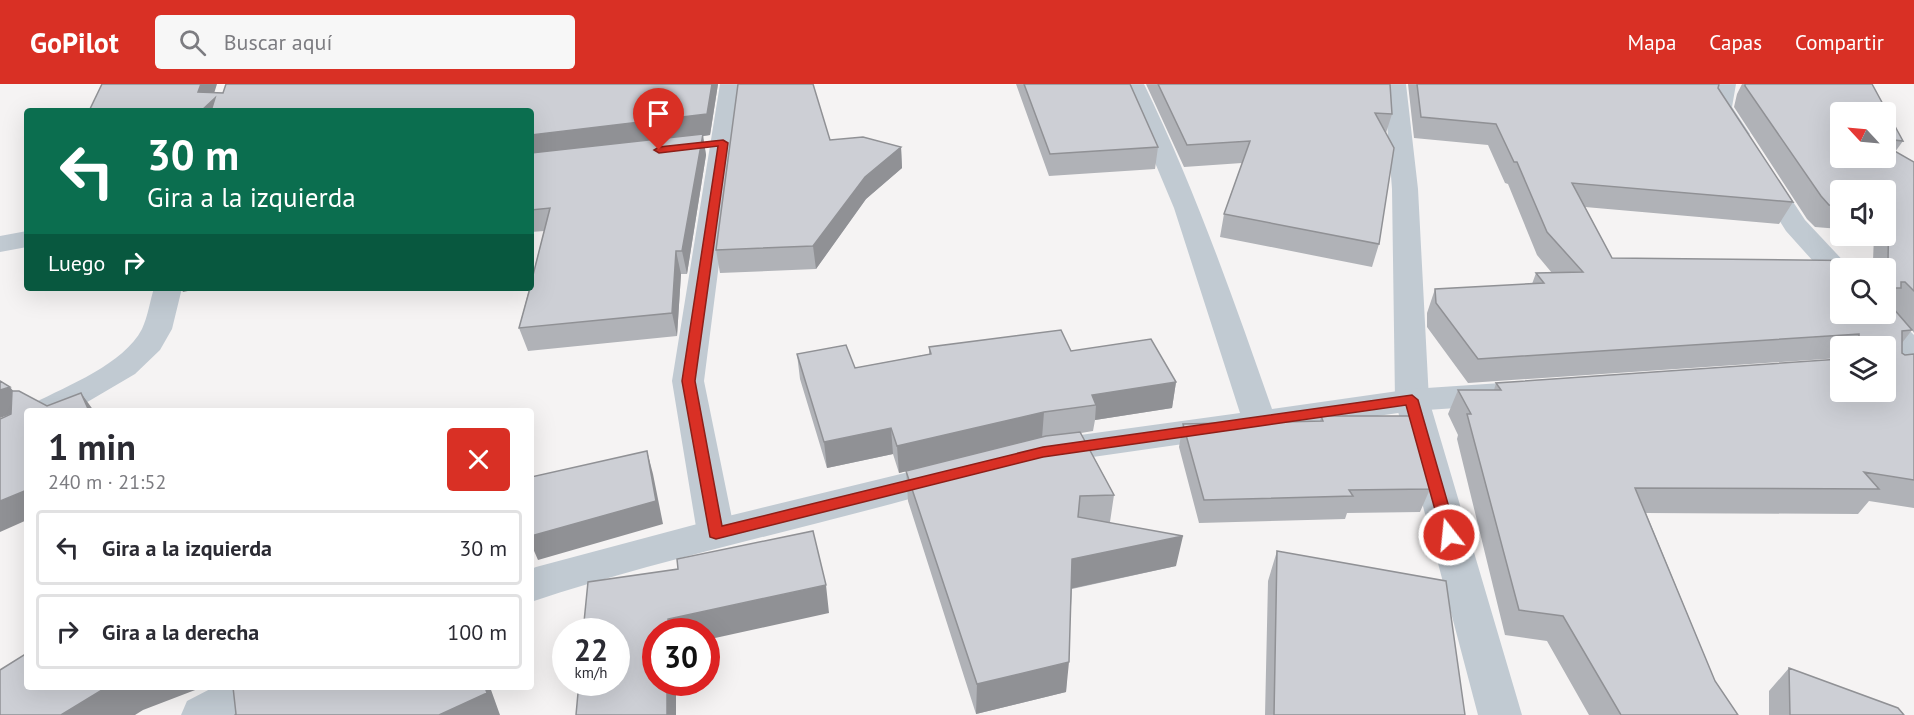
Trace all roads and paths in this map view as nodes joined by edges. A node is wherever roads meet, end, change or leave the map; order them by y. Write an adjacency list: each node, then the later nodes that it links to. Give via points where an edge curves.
1 (731, 84): 19 (street, via 712,144 688,381)
2 (1133, 84): 16 (street, via 1173,172)
3 (1395, 84): 14 (street, via 1405,189)
4 (1725, 84): 7 (street, via 1721,107 1795,225)
5 (24, 240): 6 (street)
6 (0, 244)
7 (1830, 263)
8 (167, 291): 15 (street, via 157,328 140,355)
9 (1886, 324): 10 (street)
10 (1914, 354)
11 (1914, 365): 12 (street)
12 (1896, 366)
13 (1531, 392): 14 (street)
14 (1412, 400): 16 (street); 23 (street)
15 (51, 408)
16 (1258, 421): 17 (street, via 1043,452)
17 (1009, 461)
18 (975, 469): 19 (street)
19 (716, 533): 20 (street)
20 (534, 585)
21 (257, 690): 22 (street)
22 (203, 715)
23 (1500, 715)

